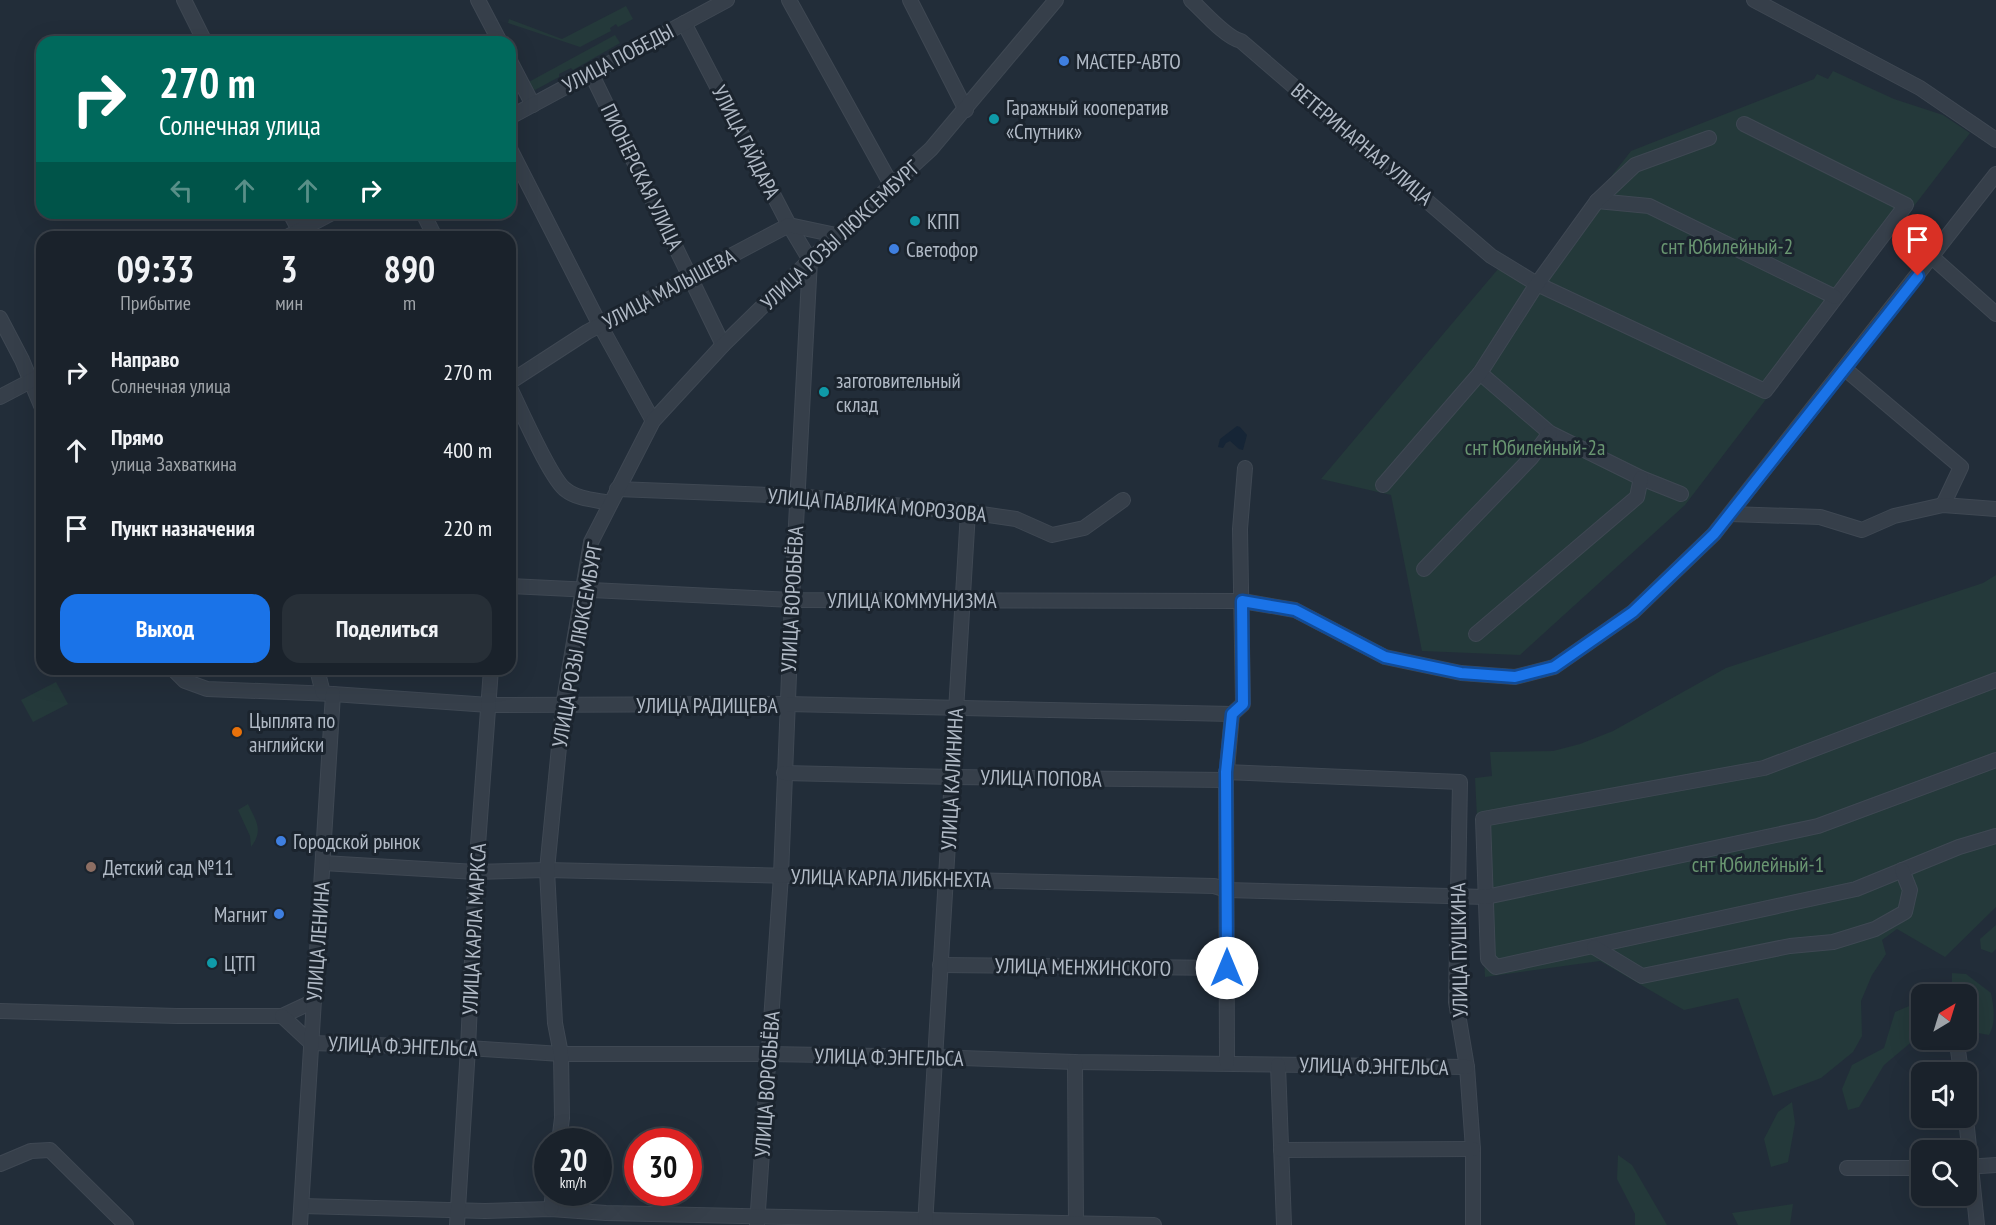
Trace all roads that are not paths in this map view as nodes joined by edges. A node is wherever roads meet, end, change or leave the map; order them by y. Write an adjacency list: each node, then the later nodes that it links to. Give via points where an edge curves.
1 (184, 0): 10 (street)
2 (478, 0): 11 (street)
3 (727, 0): 9 (street, УЛИЦА ПОБЕДЫ)
4 (789, 0): 22 (street)
5 (910, 0): 15 (street)
6 (1056, 0): 15 (street, УЛИЦА РОЗЫ ЛЮКСЕМБУРГ)
7 (1191, 0): 31 (street, ВЕТЕРИНАРНАЯ УЛИЦА, via 1491,256)
8 (1754, 0): 19 (street, via 1920,88)
9 (684, 23): 13 (street, УЛИЦА ПОБЕДЫ); 25 (street, УЛИЦА ГАЙДАРА)
10 (202, 36)
11 (497, 36)
12 (516, 72): 14 (street)
13 (591, 73): 14 (street, УЛИЦА ПОБЕДЫ); 30 (street, ПИОНЕРСКАЯ УЛИЦА)
14 (533, 105): 16 (street, УЛИЦА ПОБЕДЫ)
15 (966, 110): 22 (street, УЛИЦА РОЗЫ ЛЮКСЕМБУРГ)
16 (516, 114)
17 (1744, 124): 32 (street, via 1906,205)
18 (1709, 138): 23 (street, via 1635,165)
19 (1996, 140)
20 (516, 161): 35 (street)
21 (1996, 174): 28 (street, УЛИЦА КОММУНИЗМА)
22 (892, 186): 27 (street, УЛИЦА РОЗЫ ЛЮКСЕМБУРГ)
23 (1597, 201): 31 (street); 32 (street, via 1649,206)
24 (323, 219): 26 (street)
25 (789, 225): 27 (street); 29 (street, УЛИЦА ГАЙДАРА); 30 (street, УЛИЦА МАЛЫШЕВА)
26 (305, 231)
27 (836, 235): 29 (street, УЛИЦА РОЗЫ ЛЮКСЕМБУРГ)
28 (1932, 257): 33 (street); 37 (street, УЛИЦА КОММУНИЗМА)
29 (810, 260): 36 (street, УЛИЦА РОЗЫ ЛЮКСЕМБУРГ); 50 (street, УЛИЦА ВОРОБЬЁВА)
30 (691, 277): 35 (street, УЛИЦА МАЛЫШЕВА); 36 (street, ПИОНЕРСКАЯ УЛИЦА)
31 (1537, 284): 32 (street, ВЕТЕРИНАРНАЯ УЛИЦА, via 1765,391); 38 (street)
32 (1835, 297)
33 (1996, 314)
34 (0, 318): 39 (street)
35 (600, 325): 40 (street, УЛИЦА МАЛЫШЕВА); 43 (street)
36 (723, 345): 43 (street, УЛИЦА РОЗЫ ЛЮКСЕМБУРГ)
37 (1845, 369): 53 (street, via 1961,467); 56 (street, УЛИЦА КОММУНИЗМА)
38 (1480, 373): 44 (street); 47 (street)
39 (36, 378): 41 (street)
40 (516, 378)
41 (0, 397)
42 (516, 400): 52 (street, via 564,489 573,495)
43 (652, 421): 48 (street, УЛИЦА РОЗЫ ЛЮКСЕМБУРГ)
44 (1550, 433): 46 (street); 57 (street)
45 (1245, 468): 62 (street, via 1240,529)
46 (1641, 478): 49 (street); 63 (street, via 1637,496)
47 (1383, 485)
48 (617, 489): 50 (street, УЛИЦА ПАВЛИКА МОРОЗОВА); 52 (street, УЛИЦА РОЗЫ ЛЮКСЕМБУРГ)
49 (1681, 494)
50 (797, 496): 55 (street, УЛИЦА ПАВЛИКА МОРОЗОВА); 60 (street, УЛИЦА ВОРОБЬЁВА)
51 (1123, 500): 55 (street, УЛИЦА ПАВЛИКА МОРОЗОВА, via 1084,528 1056,535 1016,519)
52 (610, 503): 59 (street, УЛИЦА РОЗЫ ЛЮКСЕМБУРГ, via 591,542)
53 (1943, 506): 54 (street); 56 (street, via 1894,516 1862,530 1820,517)
54 (1996, 509)
55 (968, 512): 61 (street, УЛИЦА КАЛИНИНА)
56 (1730, 514): 62 (street, УЛИЦА КОММУНИЗМА, via 1633,612 1554,667 1515,677 1461,673 1385,657 1295,610)
57 (1424, 569)
58 (516, 586): 59 (street, УЛИЦА КОММУНИЗМА)
59 (583, 588): 60 (street, УЛИЦА КОММУНИЗМА); 71 (street, УЛИЦА РОЗЫ ЛЮКСЕМБУРГ)
60 (792, 600): 61 (street, УЛИЦА КОММУНИЗМА); 69 (street, УЛИЦА ВОРОБЬЁВА)
61 (962, 600): 62 (street, УЛИЦА КОММУНИЗМА); 72 (street, УЛИЦА КАЛИНИНА)
62 (1242, 601): 73 (street, via 1243,704)
63 (1476, 634)
64 (179, 675): 68 (street, УЛИЦА РАДИЩЕВА, via 207,689)
65 (319, 675): 68 (street)
66 (491, 675): 70 (street, УЛИЦА КАРЛА МАРКСА)
67 (1996, 680): 88 (street, via 1764,768 1483,819)
68 (328, 694): 70 (street, УЛИЦА РАДИЩЕВА); 80 (street, УЛИЦА ЛЕНИНА)
69 (787, 704): 71 (street, УЛИЦА РАДИЩЕВА); 72 (street, УЛИЦА РАДИЩЕВА); 75 (street, УЛИЦА ВОРОБЬЁВА)
70 (489, 705): 71 (street, УЛИЦА РАДИЩЕВА); 83 (street, УЛИЦА КАРЛА МАРКСА)
71 (563, 705): 81 (street, УЛИЦА РОЗЫ ЛЮКСЕМБУРГ)
72 (956, 707): 73 (street, УЛИЦА РАДИЩЕВА); 77 (street, УЛИЦА КАЛИНИНА)
73 (1232, 714): 76 (street)
74 (1996, 760): 88 (street, УЛИЦА КАРЛА ЛИБКНЕХТА, via 1818,826)
75 (784, 773): 77 (street, УЛИЦА ПОПОВА); 84 (street, УЛИЦА ВОРОБЬЁВА)
76 (1226, 776): 77 (street, УЛИЦА ПОПОВА); 78 (street, УЛИЦА ПОПОВА); 86 (street)
77 (952, 777): 85 (street, УЛИЦА КАЛИНИНА)
78 (1460, 782): 87 (street, УЛИЦА ПУШКИНА)
79 (1996, 836): 82 (street)
80 (323, 863): 83 (street, УЛИЦА КАРЛА ЛИБКНЕХТА); 92 (street, УЛИЦА ЛЕНИНА)
81 (547, 870): 83 (street, УЛИЦА КАРЛА ЛИБКНЕХТА); 84 (street, УЛИЦА КАРЛА ЛИБКНЕХТА); 97 (street, УЛИЦА РОЗЫ ЛЮКСЕМБУРГ, via 555,1023)
82 (1902, 870): 89 (street, via 1856,889); 89 (street, via 1910,890 1905,912 1875,929 1833,942 1790,946 1642,976)
83 (476, 872): 96 (street, УЛИЦА КАРЛА МАРКСА)
84 (781, 875): 85 (street, УЛИЦА КАРЛА ЛИБКНЕХТА); 98 (street, УЛИЦА ВОРОБЬЁВА)
85 (947, 880): 86 (street, УЛИЦА КАРЛА ЛИБКНЕХТА, via 1215,886); 90 (street, УЛИЦА КАЛИНИНА)
86 (1227, 890): 87 (street, УЛИЦА КАРЛА ЛИБКНЕХТА); 91 (street)
87 (1458, 897): 88 (street, УЛИЦА КАРЛА ЛИБКНЕХТА); 103 (street, УЛИЦА ПУШКИНА, via 1456,1002)
88 (1486, 897): 89 (street, via 1488,959 1496,967)
89 (1594, 947)
90 (940, 965): 91 (street, УЛИЦА МЕНЖИНСКОГО); 99 (street, УЛИЦА КАЛИНИНА)
91 (1227, 968): 101 (street)
92 (314, 1002): 94 (street); 95 (street, УЛИЦА ЛЕНИНА)
93 (0, 1011): 94 (street)
94 (282, 1016): 95 (street)
95 (311, 1043): 96 (street, УЛИЦА Ф.ЭНГЕЛЬСА); 112 (street, УЛИЦА ЛЕНИНА)
96 (468, 1048): 97 (street, УЛИЦА Ф.ЭНГЕЛЬСА); 116 (street, УЛИЦА КАРЛА МАРКСА)
97 (561, 1054): 98 (street, УЛИЦА Ф.ЭНГЕЛЬСА); 104 (street, УЛИЦА РОЗЫ ЛЮКСЕМБУРГ)
98 (769, 1054): 99 (street, УЛИЦА Ф.ЭНГЕЛЬСА); 119 (street, УЛИЦА ВОРОБЬЁВА)
99 (934, 1057): 100 (street, УЛИЦА Ф.ЭНГЕЛЬСА); 120 (street, УЛИЦА КАЛИНИНА)
100 (1075, 1062): 101 (street, УЛИЦА Ф.ЭНГЕЛЬСА); 121 (street)
101 (1227, 1064): 102 (street, УЛИЦА Ф.ЭНГЕЛЬСА)
102 (1278, 1065): 103 (street, УЛИЦА Ф.ЭНГЕЛЬСА); 106 (street)
103 (1467, 1067): 105 (street, УЛИЦА ПУШКИНА)
104 (561, 1128)
105 (1473, 1149): 106 (street); 128 (street, УЛИЦА ПУШКИНА)
106 (1281, 1150): 127 (street)
107 (0, 1164): 122 (street, via 31,1151 50,1150)
108 (1996, 1165): 109 (street)
109 (1977, 1166)
110 (1911, 1167): 111 (street)
111 (1847, 1168)
112 (302, 1206): 116 (street); 123 (street, УЛИЦА ЛЕНИНА)
113 (551, 1206): 115 (street)
114 (1974, 1206): 129 (street)
115 (551, 1209): 117 (street); 118 (street)
116 (459, 1210): 117 (street); 124 (street, УЛИЦА КАРЛА МАРКСА)
117 (485, 1211): 125 (street)
118 (605, 1219): 119 (street)
119 (757, 1221): 120 (street)
120 (925, 1222): 121 (street)
121 (1076, 1224): 126 (street)
122 (126, 1225)
123 (300, 1225)
124 (457, 1225)
125 (464, 1225)
126 (1154, 1225)
127 (1284, 1225)
128 (1473, 1225)
129 (1977, 1225)

